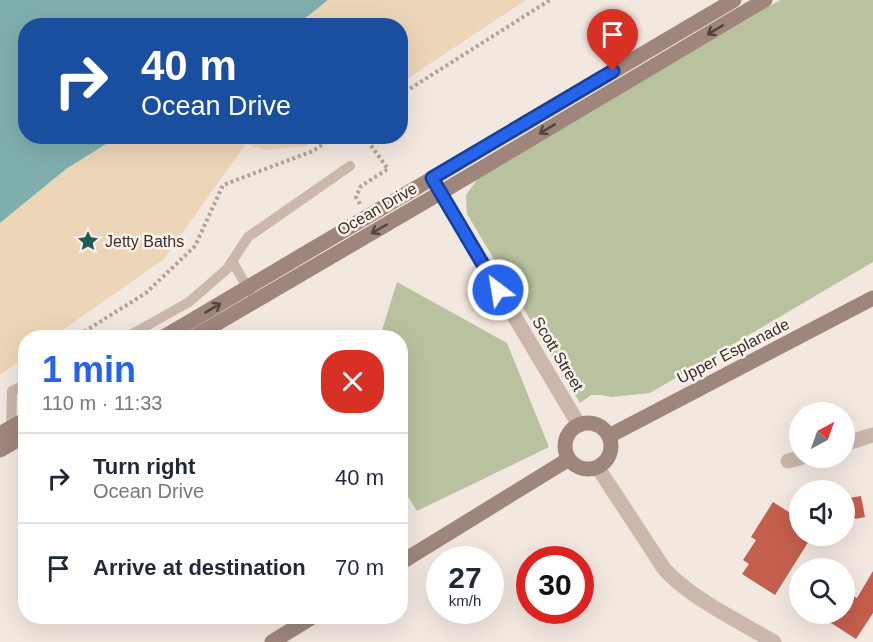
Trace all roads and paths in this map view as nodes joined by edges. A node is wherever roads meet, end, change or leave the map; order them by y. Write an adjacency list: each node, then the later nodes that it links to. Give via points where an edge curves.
1 (550, 0): 4 (path)
2 (734, 0): 8 (main road, Ocean Drive)
3 (765, 0): 9 (main road, Ocean Drive, one-way to 9)
4 (408, 90)
5 (323, 144): 14 (path, via 223,185 195,246 146,293)
6 (370, 144): 10 (path, via 388,170 361,186 356,197)
7 (350, 166): 11 (lane, via 248,237)
8 (432, 178): 9 (street, Scott Street); 10 (main road, Ocean Drive)
9 (440, 193): 12 (main road, Ocean Drive, one-way to 12); 19 (street, Scott Street)
10 (367, 216): 12 (main road, Ocean Drive)
11 (232, 261): 12 (lane); 15 (lane, via 189,302)
12 (251, 294): 16 (main road, Ocean Drive, one-way to 12); 17 (main road, Ocean Drive)
13 (873, 298): 21 (main road, Upper Esplanade)
14 (87, 330)
15 (139, 330)
16 (178, 330)
17 (203, 330)
18 (18, 388): 20 (lane, via 12,391)
19 (579, 425): 21 (main road, via 593,423); 25 (main road, via 565,443)
20 (14, 434): 24 (main road)
21 (609, 435): 26 (main road, via 612,450)
22 (873, 435): 23 (street)
23 (855, 441)
24 (0, 450)
25 (569, 459): 26 (main road, via 585,470); 27 (main road)
26 (598, 468): 30 (street, via 678,584)
27 (408, 558)
28 (301, 624): 29 (main road)
29 (272, 642)
30 (774, 642)

